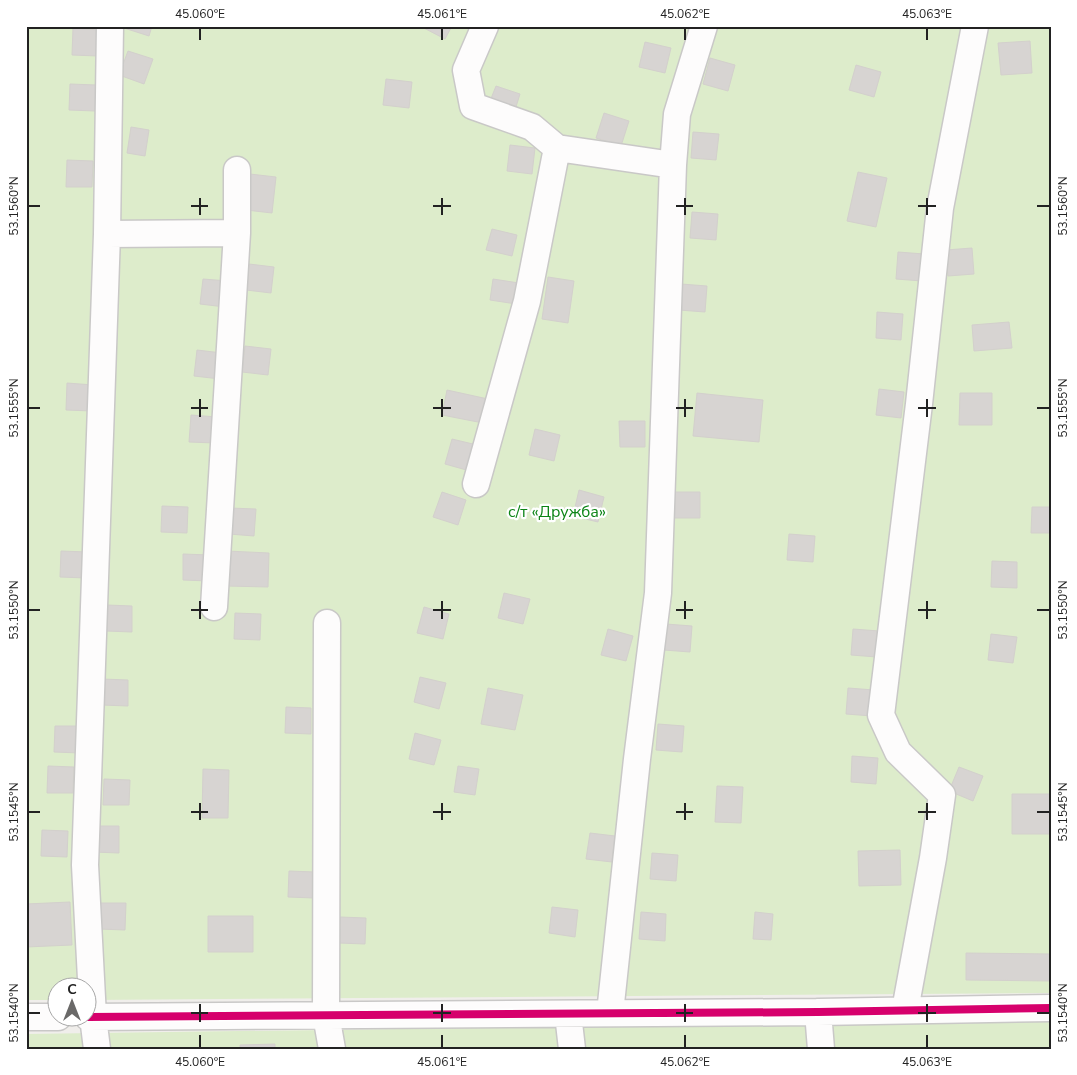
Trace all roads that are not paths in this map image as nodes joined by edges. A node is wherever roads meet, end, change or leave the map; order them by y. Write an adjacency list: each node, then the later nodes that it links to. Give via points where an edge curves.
1 (110, 26): 9 (street)
2 (485, 26): 5 (street, via 466,70 474,106 532,127)
3 (704, 26): 6 (street, via 677,114)
4 (975, 26): 15 (street, via 940,208 881,715 898,752 942,794)
5 (557, 148): 6 (street); 10 (street, via 527,301)
6 (673, 165): 17 (street, via 658,593)
7 (237, 170): 8 (street)
8 (237, 233): 9 (street); 11 (street)
9 (107, 234): 13 (street, via 85,865)
10 (476, 484)
11 (214, 607)
12 (327, 623): 19 (street)
13 (89, 978)
14 (1051, 1008): 15 (street)
15 (905, 1010): 16 (street)
16 (818, 1012): 17 (street); 27 (street)
17 (610, 1013): 18 (street)
18 (568, 1014): 19 (street); 26 (street)
19 (326, 1015): 22 (street); 25 (street)
20 (26, 1017): 21 (street)
21 (48, 1017)
22 (98, 1017)
23 (92, 1028): 24 (street)
24 (97, 1049)
25 (332, 1049)
26 (572, 1049)
27 (821, 1049)

